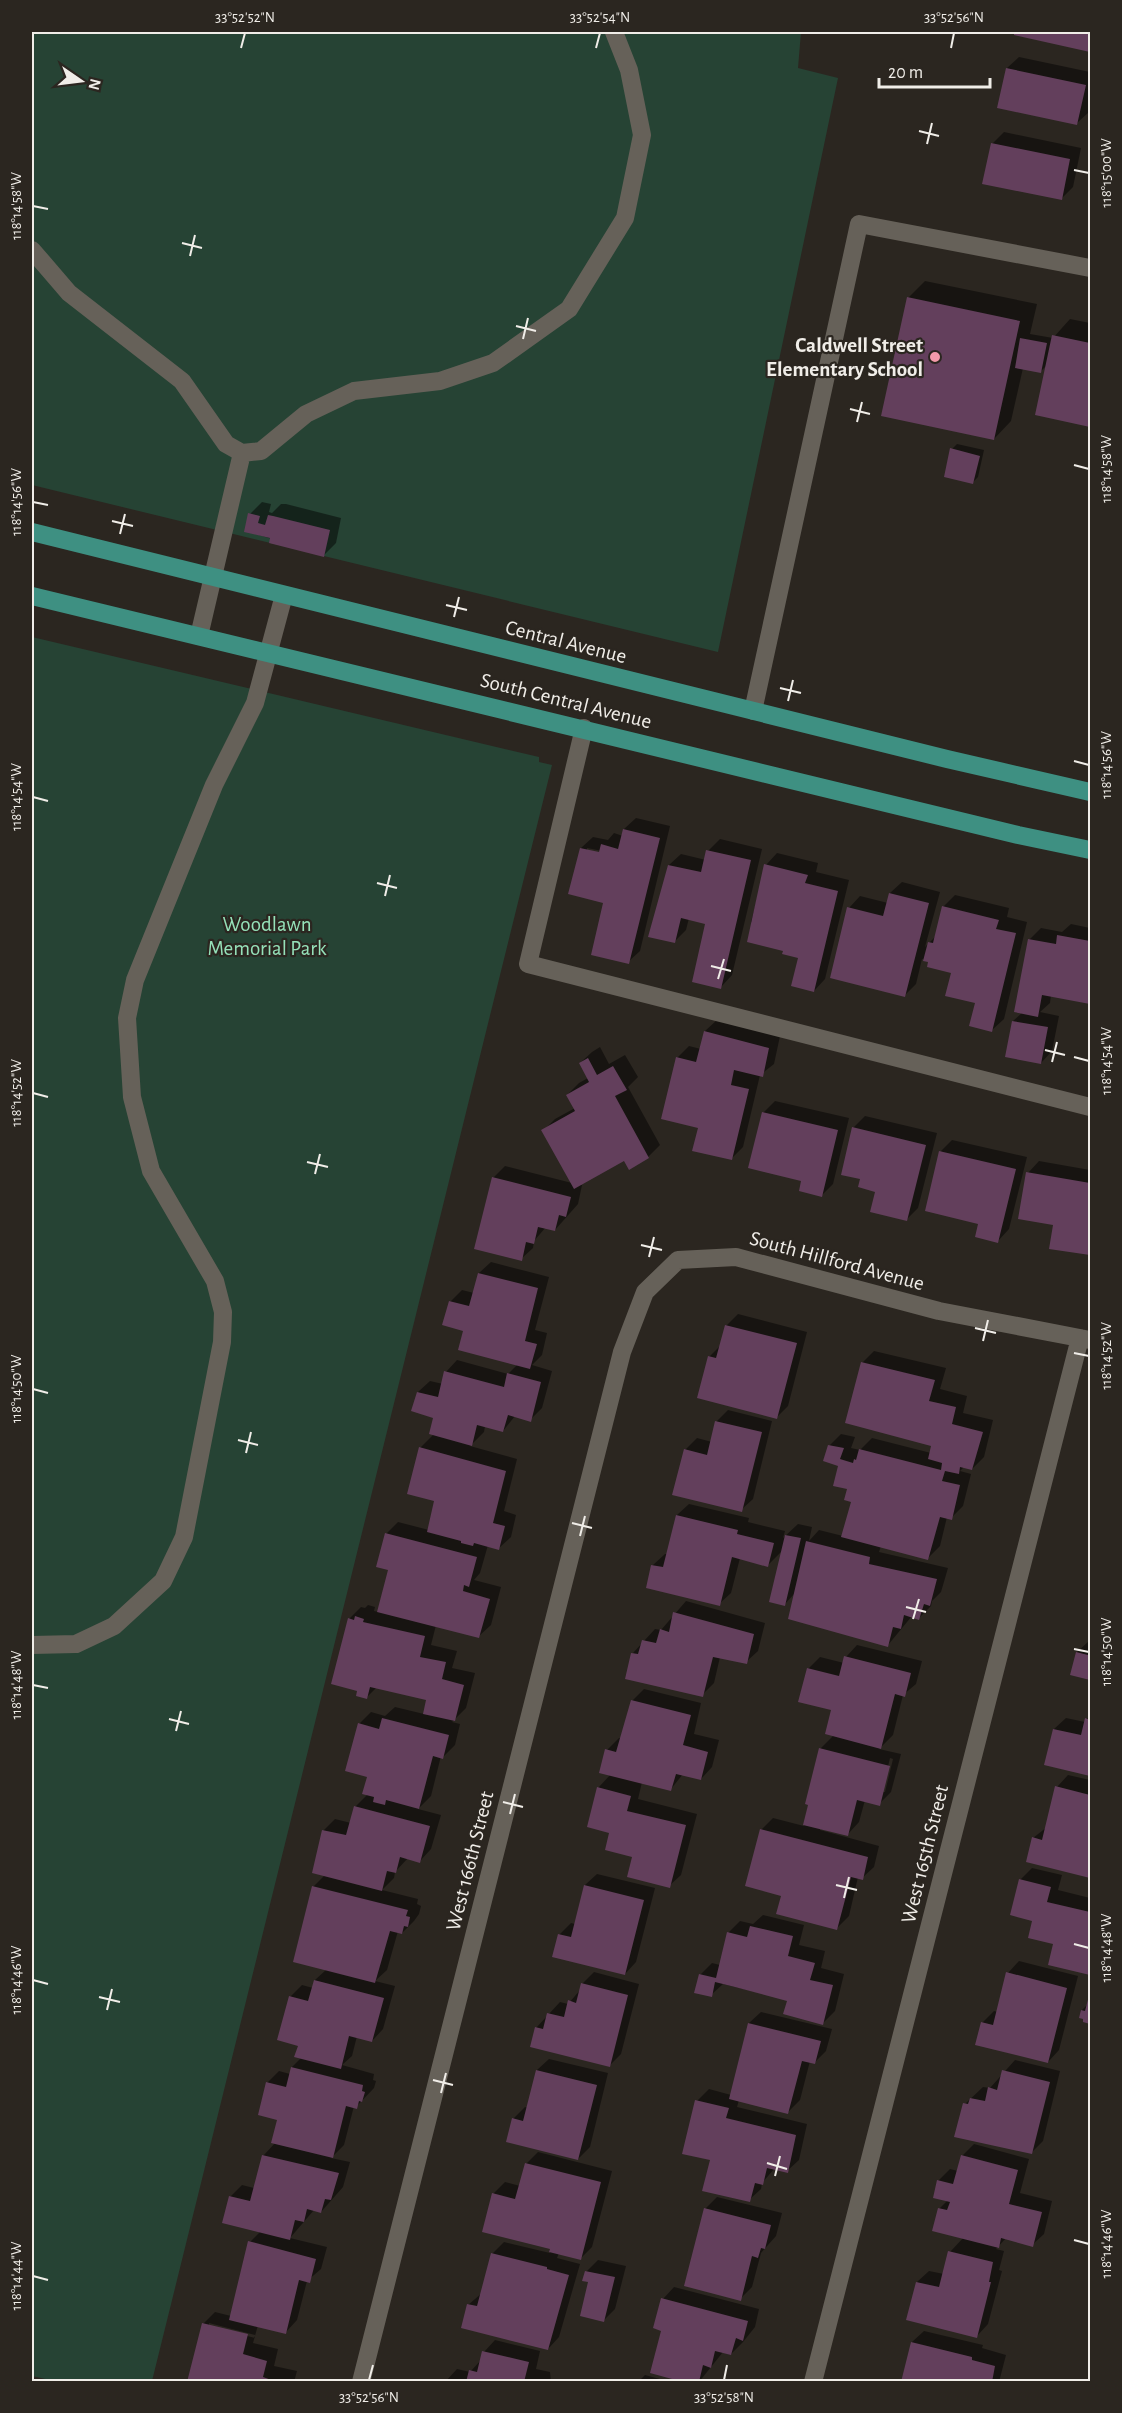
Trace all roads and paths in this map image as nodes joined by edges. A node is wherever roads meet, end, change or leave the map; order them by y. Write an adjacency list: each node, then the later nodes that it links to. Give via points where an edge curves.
1 (614, 32): 4 (street, via 629,70 642,135 625,218 569,309 493,363 440,381 354,391 306,414 261,451)
2 (32, 250): 4 (street, via 69,293 182,381 226,444)
3 (1090, 268): 11 (street, via 859,224)
4 (242, 453): 6 (street)
5 (32, 532): 6 (main road, Central Avenue)
6 (212, 578): 8 (main road, Central Avenue); 9 (street)
7 (32, 596): 9 (main road, South Central Avenue)
8 (284, 596): 10 (street); 11 (main road, Central Avenue)
9 (199, 636): 10 (main road, South Central Avenue)
10 (270, 653): 12 (main road, South Central Avenue); 18 (street, via 255,703 214,784 135,980 127,1018 132,1097 151,1171 215,1281 223,1312 222,1342 184,1537 163,1581 114,1626 76,1644)
11 (753, 711): 13 (main road, Central Avenue)
12 (584, 728): 14 (main road, South Central Avenue); 15 (street, via 528,963)
13 (1090, 792)
14 (1090, 850)
15 (1090, 1107)
16 (1085, 1339): 17 (street, South Hillford Avenue, via 939,1311 736,1257 678,1260 645,1292); 20 (street, West 165th Street)
17 (622, 1352): 19 (street, West 166th Street)
18 (32, 1645)
19 (361, 2382)
20 (813, 2382)

